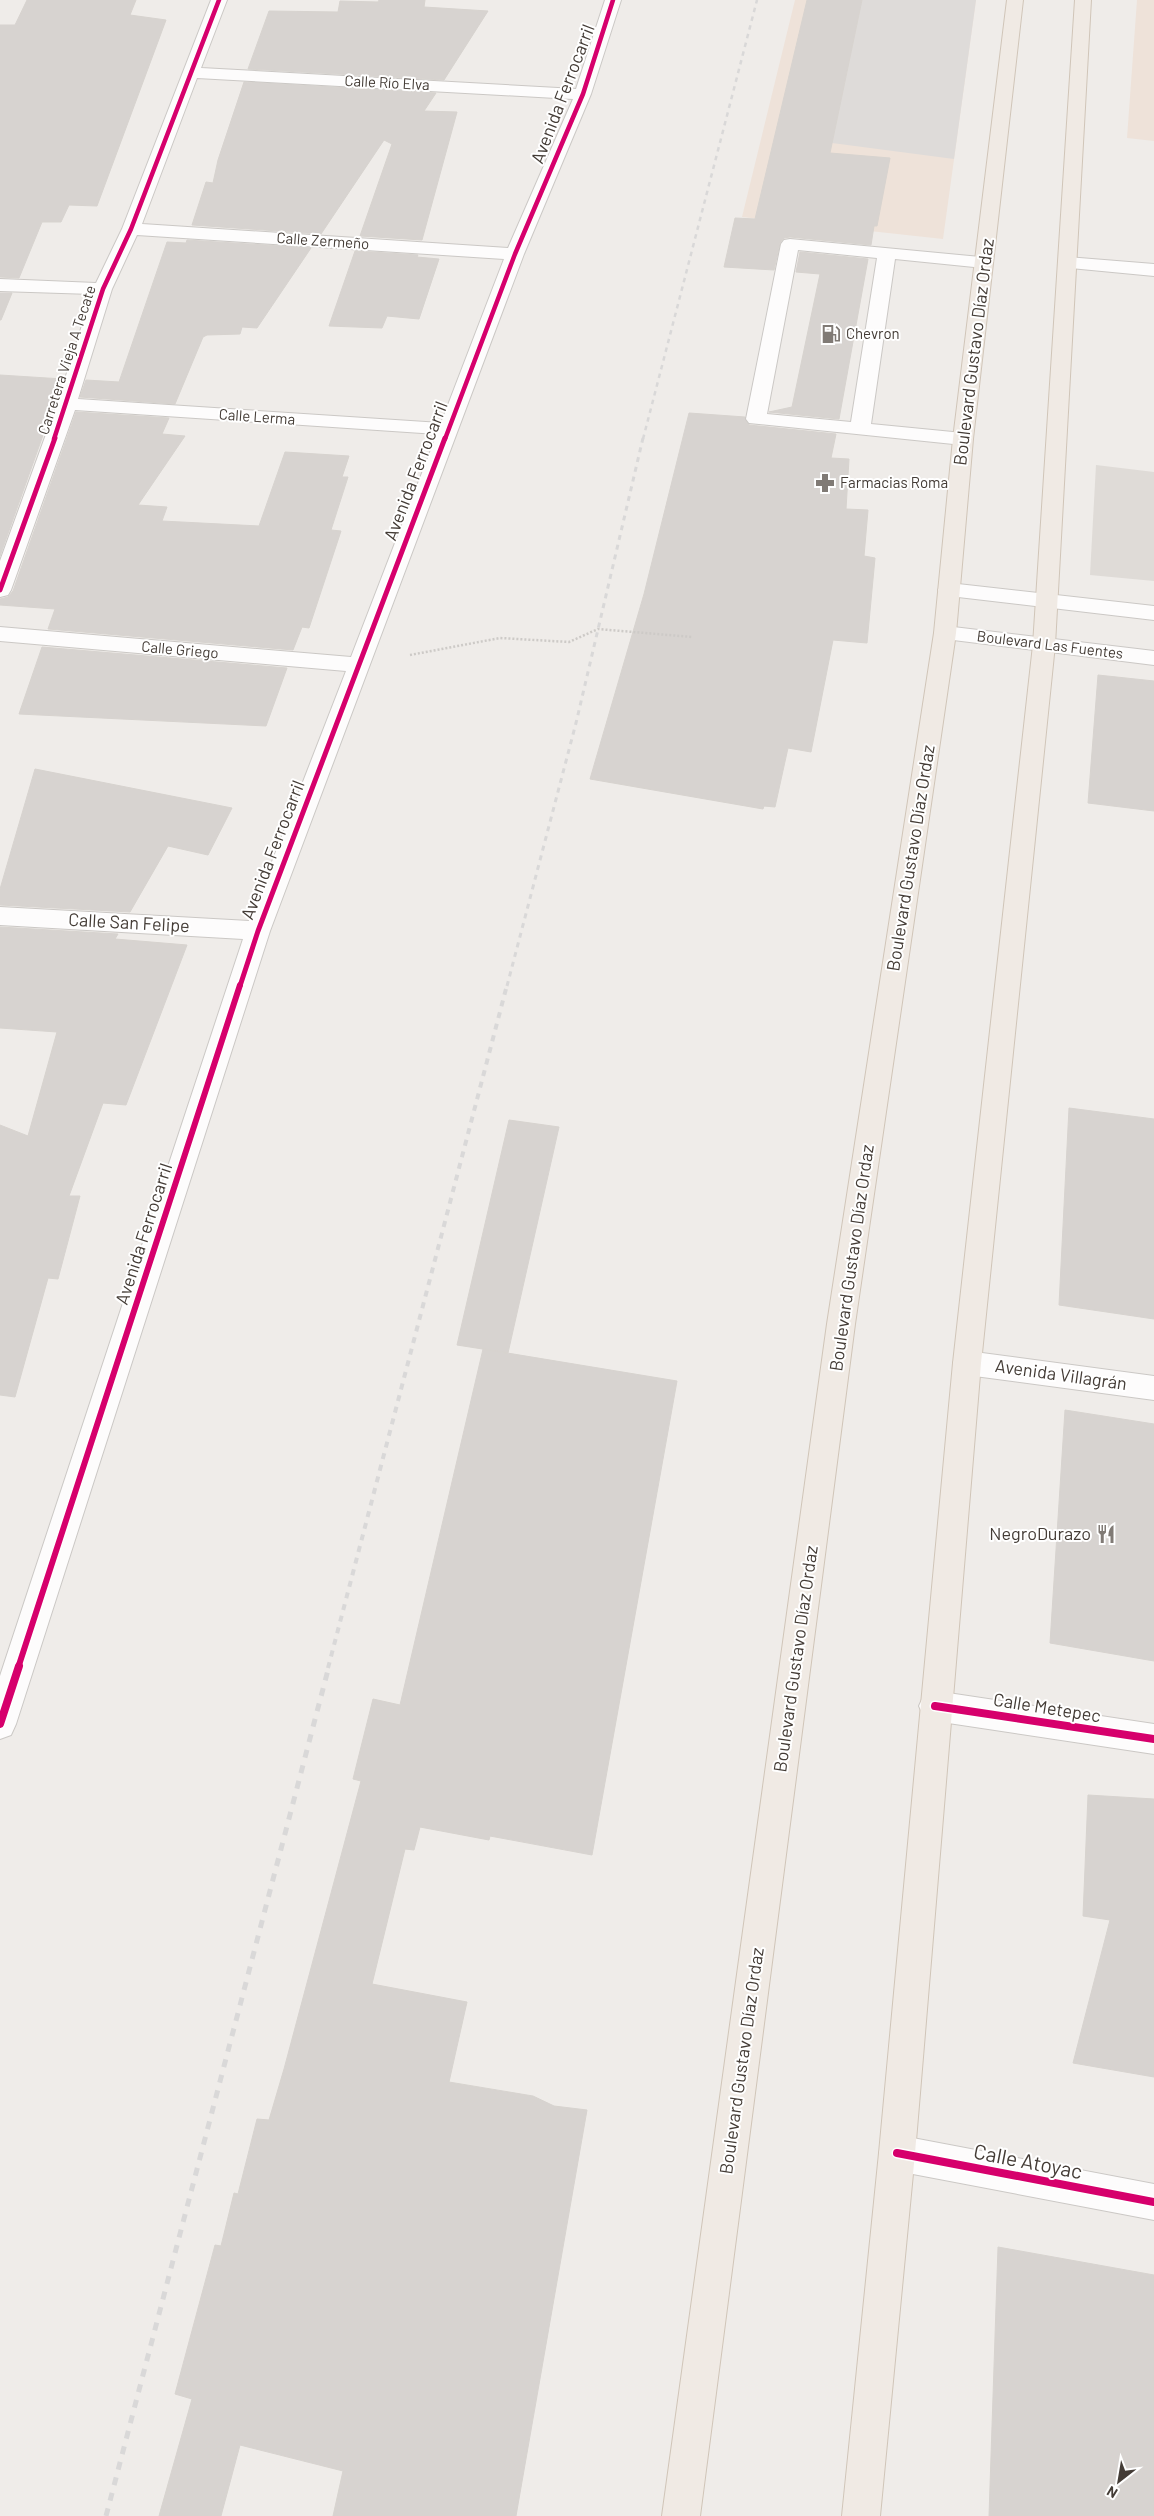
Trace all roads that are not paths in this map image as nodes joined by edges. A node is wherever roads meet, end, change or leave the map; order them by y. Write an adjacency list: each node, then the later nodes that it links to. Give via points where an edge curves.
1 (219, 0): 5 (street, Carretera Vieja A Tecate)
2 (613, 0): 6 (street, Avenida Ferrocarril)
3 (1015, 0): 10 (main road, Boulevard Gustavo Díaz Ordaz)
4 (1083, 0): 11 (main road)
5 (192, 73): 6 (street, Calle Río Elva); 7 (street, Carretera Vieja A Tecate)
6 (583, 94): 9 (street, Avenida Ferrocarril)
7 (131, 229): 9 (street, Calle Zermeño); 14 (street, Carretera Vieja A Tecate)
8 (887, 253): 10 (street); 17 (street); 17 (street, via 790,244 756,419)
9 (515, 254): 16 (street, Avenida Ferrocarril)
10 (984, 262): 18 (main road, Boulevard Gustavo Díaz Ordaz)
11 (1066, 263): 12 (street); 21 (main road)
12 (1154, 270)
13 (0, 285): 14 (street)
14 (103, 289): 15 (street, Carretera Vieja A Tecate)
15 (67, 404): 16 (street, Calle Lerma); 19 (street, Carretera Vieja A Tecate)
16 (447, 429): 27 (street, Avenida Ferrocarril)
17 (860, 429): 18 (street)
18 (963, 440): 20 (main road, Boulevard Gustavo Díaz Ordaz)
19 (1, 585)
20 (949, 590): 21 (street); 23 (main road, Boulevard Gustavo Díaz Ordaz)
21 (1047, 601): 22 (street); 25 (main road)
22 (1154, 614)
23 (945, 633): 25 (street, Boulevard Las Fuentes); 37 (main road, Boulevard Gustavo Díaz Ordaz, via 841,1324)
24 (0, 634): 27 (street, Calle Griego)
25 (1044, 645): 26 (street, Boulevard Las Fuentes); 30 (main road)
26 (1154, 658)
27 (359, 665): 29 (street, Avenida Ferrocarril)
28 (0, 916): 29 (street, Calle San Felipe)
29 (258, 931): 33 (street, Avenida Ferrocarril)
30 (967, 1363): 31 (street, Avenida Villagrán); 32 (main road)
31 (1154, 1388)
32 (935, 1706): 34 (street, Calle Metepec); 35 (main road)
33 (0, 1724)
34 (1154, 1739)
35 (897, 2153): 36 (street, Calle Atoyac); 38 (main road)
36 (1154, 2202)
37 (682, 2516)
38 (861, 2516)

